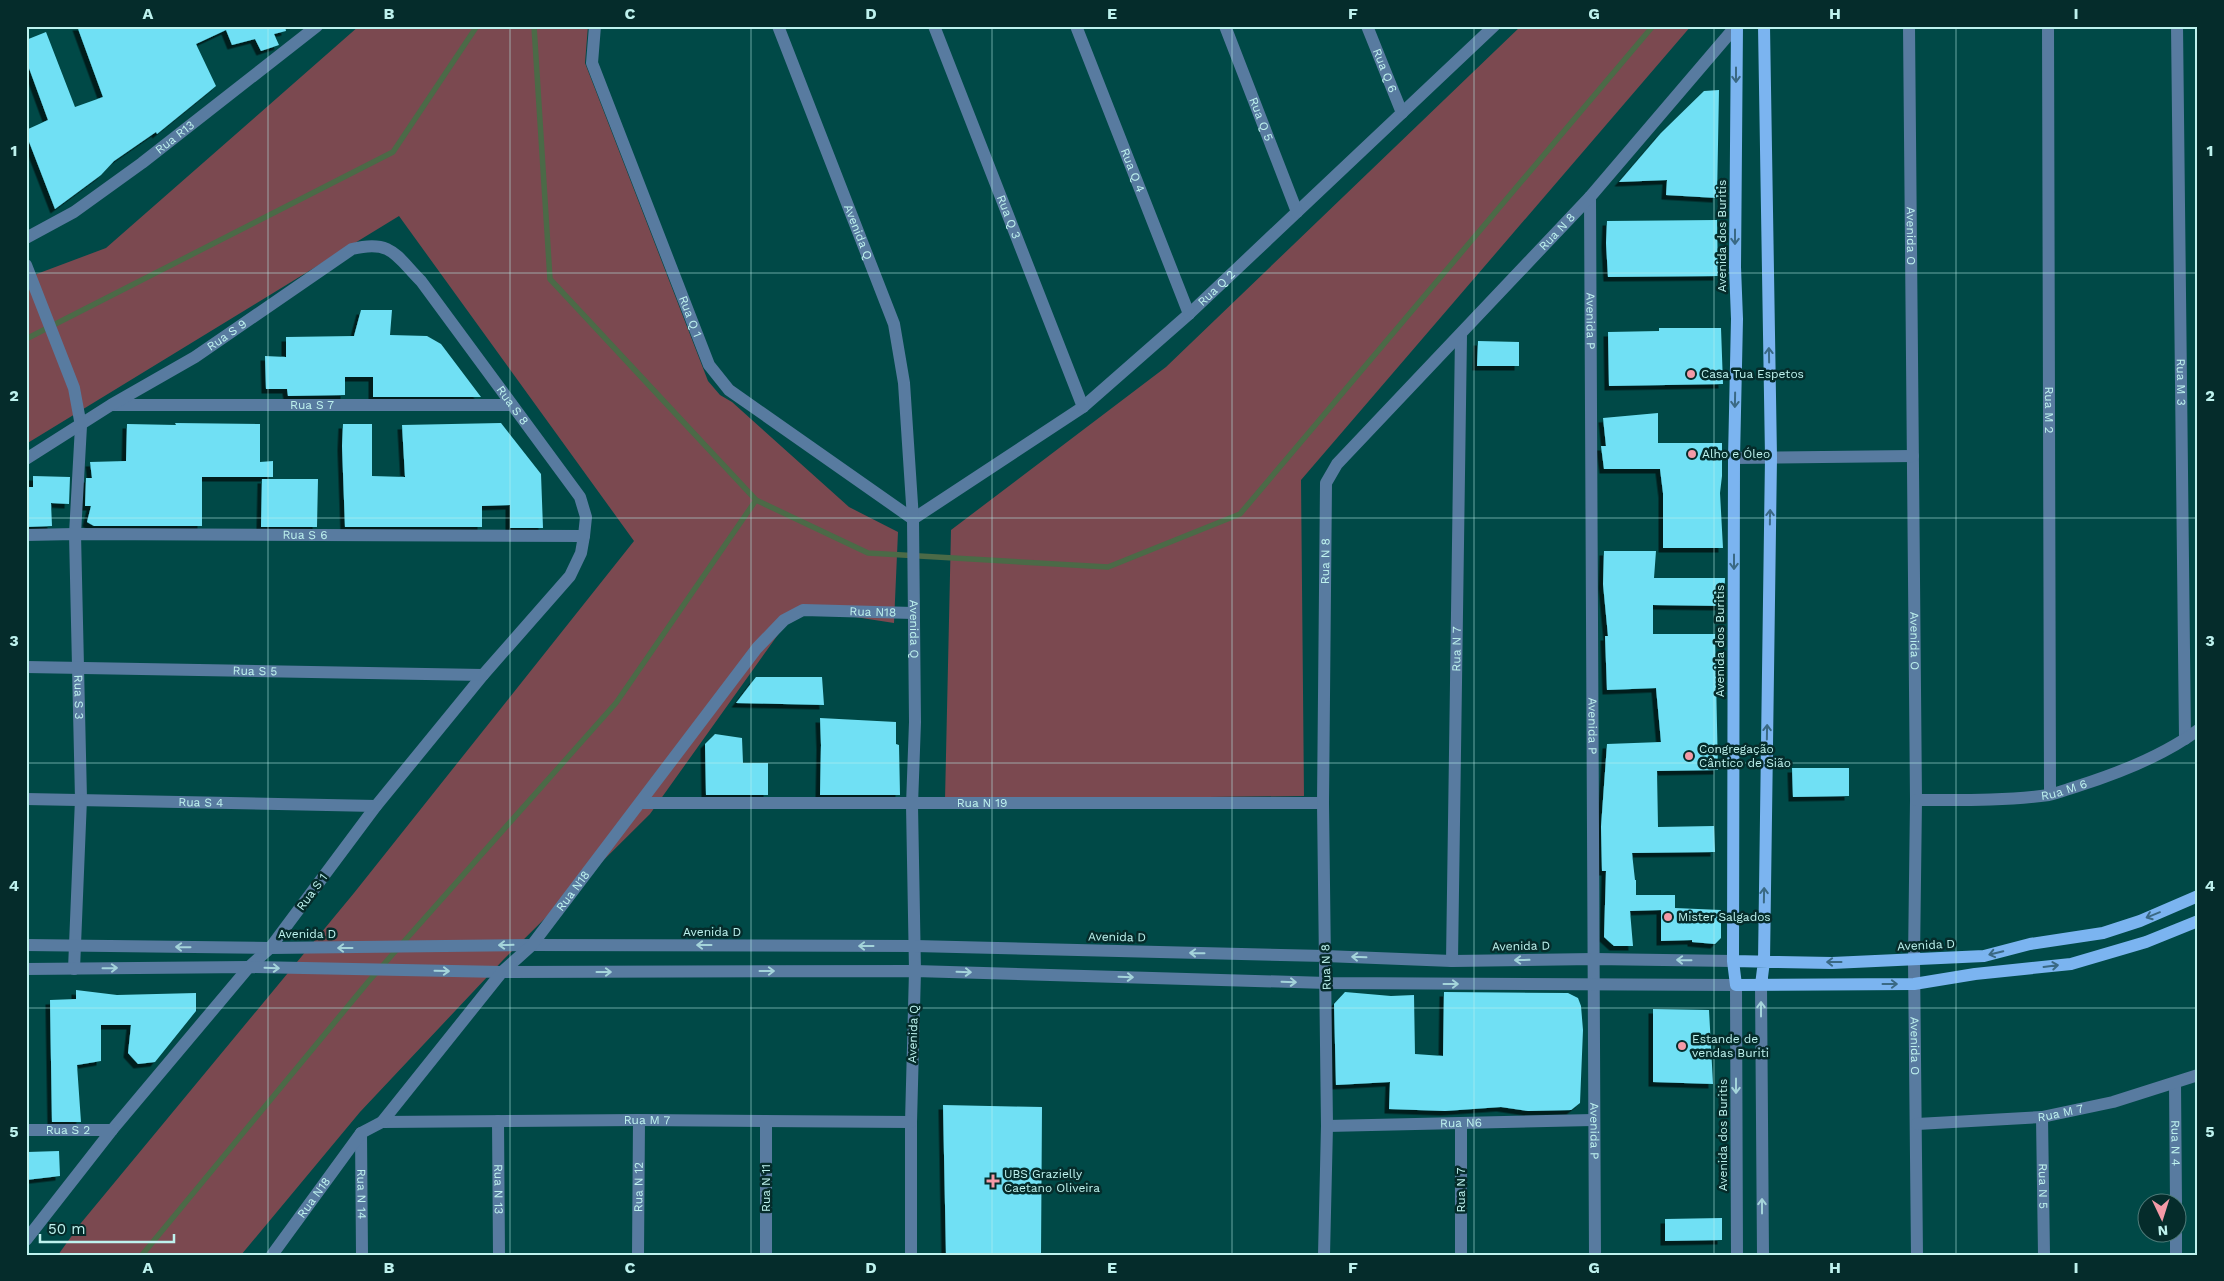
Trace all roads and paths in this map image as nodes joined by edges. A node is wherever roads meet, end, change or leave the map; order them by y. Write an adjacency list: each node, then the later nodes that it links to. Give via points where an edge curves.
1 (317, 26): 17 (street, Rua R13, via 142,163 74,212)
2 (595, 26): 30 (street, Rua Q 1, via 592,63 709,365 729,390)
3 (778, 26): 30 (street, Avenida Q, via 894,324 904,383)
4 (934, 26): 24 (street, Rua Q 3)
5 (1076, 26): 20 (street, Rua Q 4)
6 (1225, 26): 16 (street, Rua Q 5)
7 (1367, 26): 14 (street, Rua Q 6)
8 (1494, 26): 14 (street, Rua Q 2)
9 (1736, 26): 15 (street, Rua N 8); 28 (main road, Avenida dos Buritis, one-way to 28)
10 (1764, 26): 27 (main road, one-way to 10)
11 (1909, 26): 26 (street, Avenida O)
12 (2048, 26): 40 (street, Rua M 2)
13 (2177, 26): 39 (street, Rua M 3)
14 (1402, 113): 16 (street, Rua Q 2)
15 (1590, 197): 21 (street, Rua N 8); 56 (street, Avenida P)
16 (1297, 212): 20 (street, Rua Q 2)
17 (26, 238)
18 (26, 265): 25 (street, Rua S 3, via 74,388)
19 (421, 281): 22 (street, Rua S 8); 23 (street, Rua S 9, via 397,255 383,246 352,249 195,357)
20 (1189, 314): 24 (street, Rua Q 2)
21 (1461, 335): 44 (street, Rua N 8, via 1337,464 1326,483); 58 (street, Rua N 7)
22 (512, 404): 23 (street, Rua S 7); 33 (street, Rua S 8, via 580,497 586,517)
23 (112, 405): 25 (street, Rua S 9)
24 (1083, 407): 30 (street, Rua Q 2)
25 (81, 426): 29 (street, Rua S 9); 31 (street, Rua S 3)
26 (1913, 456): 27 (street); 43 (street, Avenida O)
27 (1771, 457): 28 (street); 60 (main road, one-way to 27)
28 (1734, 458): 59 (main road, Avenida dos Buritis, one-way to 59)
29 (26, 459)
30 (914, 519): 34 (street, Avenida Q)
31 (76, 534): 32 (street, Rua S 6); 33 (street, Rua S 6); 36 (street, Rua S 3)
32 (26, 535)
33 (584, 536): 37 (street, Rua S 1, via 581,553 570,576)
34 (913, 613): 45 (street, Rua N18, via 803,610 789,616 757,648); 46 (street, Avenida Q, via 915,722)
35 (26, 668): 36 (street, Rua S 5)
36 (79, 668): 37 (street, Rua S 5); 42 (street, Rua S 3)
37 (483, 675): 47 (street, Rua S 1)
38 (2198, 730): 39 (street, Rua M 6)
39 (2185, 739): 40 (street, Rua M 6, via 2143,762 2099,780)
40 (2050, 794): 43 (street, Rua M 6, via 1974,801)
41 (26, 798): 42 (street, Rua S 4)
42 (81, 799): 47 (street, Rua S 4); 51 (street, Rua S 3)
43 (1916, 800): 57 (street, Avenida O)
44 (1323, 803): 46 (street, Rua N 19); 55 (street, Rua N 8)
45 (641, 804): 46 (street, Rua N 19); 52 (street, Rua N18)
46 (912, 805): 53 (street, Avenida Q)
47 (376, 806): 54 (street, Rua S 1)
48 (2198, 896): 57 (main road, Avenida D, one-way to 57, via 2103,933 2030,944 1984,956)
49 (2198, 921): 68 (main road, one-way to 49, via 2072,964 2146,942)
50 (26, 945): 51 (street, Avenida D)
51 (76, 945): 54 (street, Avenida D, one-way to 51); 63 (street, Rua S 3)
52 (532, 945): 53 (street, Avenida D, one-way to 52); 54 (street, Avenida D, one-way to 54); 65 (street, Rua N18)
53 (915, 946): 55 (street, Avenida D, one-way to 53); 64 (street, Avenida Q)
54 (270, 948): 61 (street, Rua S 1)
55 (1326, 956): 58 (street, Avenida D, one-way to 55); 66 (street, Rua N 8)
56 (1594, 959): 58 (street, Avenida D, one-way to 58); 59 (street, Avenida D, one-way to 56); 67 (street, Avenida P)
57 (1914, 960): 60 (main road, Avenida D, one-way to 60); 68 (street, Avenida O)
58 (1452, 961)
59 (1733, 961): 60 (main road, Avenida D); 69 (main road, Avenida dos Buritis)
60 (1764, 961): 70 (main road)
61 (249, 967): 63 (street, one-way to 61); 65 (street, one-way to 65); 84 (street, Rua S 1)
62 (26, 969): 63 (street)
63 (74, 969)
64 (915, 970): 65 (street, one-way to 64); 66 (street, one-way to 66); 79 (street, Avenida Q)
65 (502, 972): 78 (street, Rua N18)
66 (1327, 983): 67 (street, one-way to 67); 82 (street, Rua N 8)
67 (1595, 984): 69 (street); 75 (street, Avenida P)
68 (1914, 984): 70 (main road, one-way to 68); 81 (street, Avenida O)
69 (1736, 985): 70 (main road); 97 (street, Avenida dos Buritis, one-way to 97)
70 (1761, 985): 98 (street, one-way to 70)
71 (2198, 1075): 72 (street, Rua M 7)
72 (2175, 1084): 73 (street, Rua M 7, via 2113,1102); 86 (street, Rua N 4)
73 (2042, 1117): 81 (street, Rua M 7); 100 (street, Rua N 5)
74 (639, 1120): 76 (street, Rua M 7); 77 (street, Rua M 7); 91 (street, Rua N 12)
75 (1593, 1120): 80 (street, Rua N6); 96 (street, Avenida P)
76 (498, 1121): 78 (street, Rua M 7); 90 (street, Rua N 13)
77 (766, 1121): 79 (street, Rua M 7); 92 (street, Rua N 11)
78 (382, 1122): 85 (street, Rua N18)
79 (911, 1122): 93 (street, Avenida Q)
80 (1461, 1124): 82 (street, Rua N6); 95 (street, Rua N 7)
81 (1917, 1124): 99 (street, Avenida O)
82 (1327, 1126): 94 (street, Rua N 8)
83 (26, 1130): 84 (street, Rua S 2)
84 (112, 1130): 87 (street, Rua S 1)
85 (361, 1132): 88 (street, Rua N18); 89 (street, Rua N 14)
86 (2176, 1194)
87 (26, 1240)
88 (272, 1255)
89 (362, 1255)
90 (499, 1255)
91 (638, 1255)
92 (766, 1255)
93 (911, 1255)
94 (1324, 1255)
95 (1461, 1255)
96 (1595, 1255)
97 (1737, 1255)
98 (1763, 1255)
99 (1917, 1255)
100 (2044, 1255)

